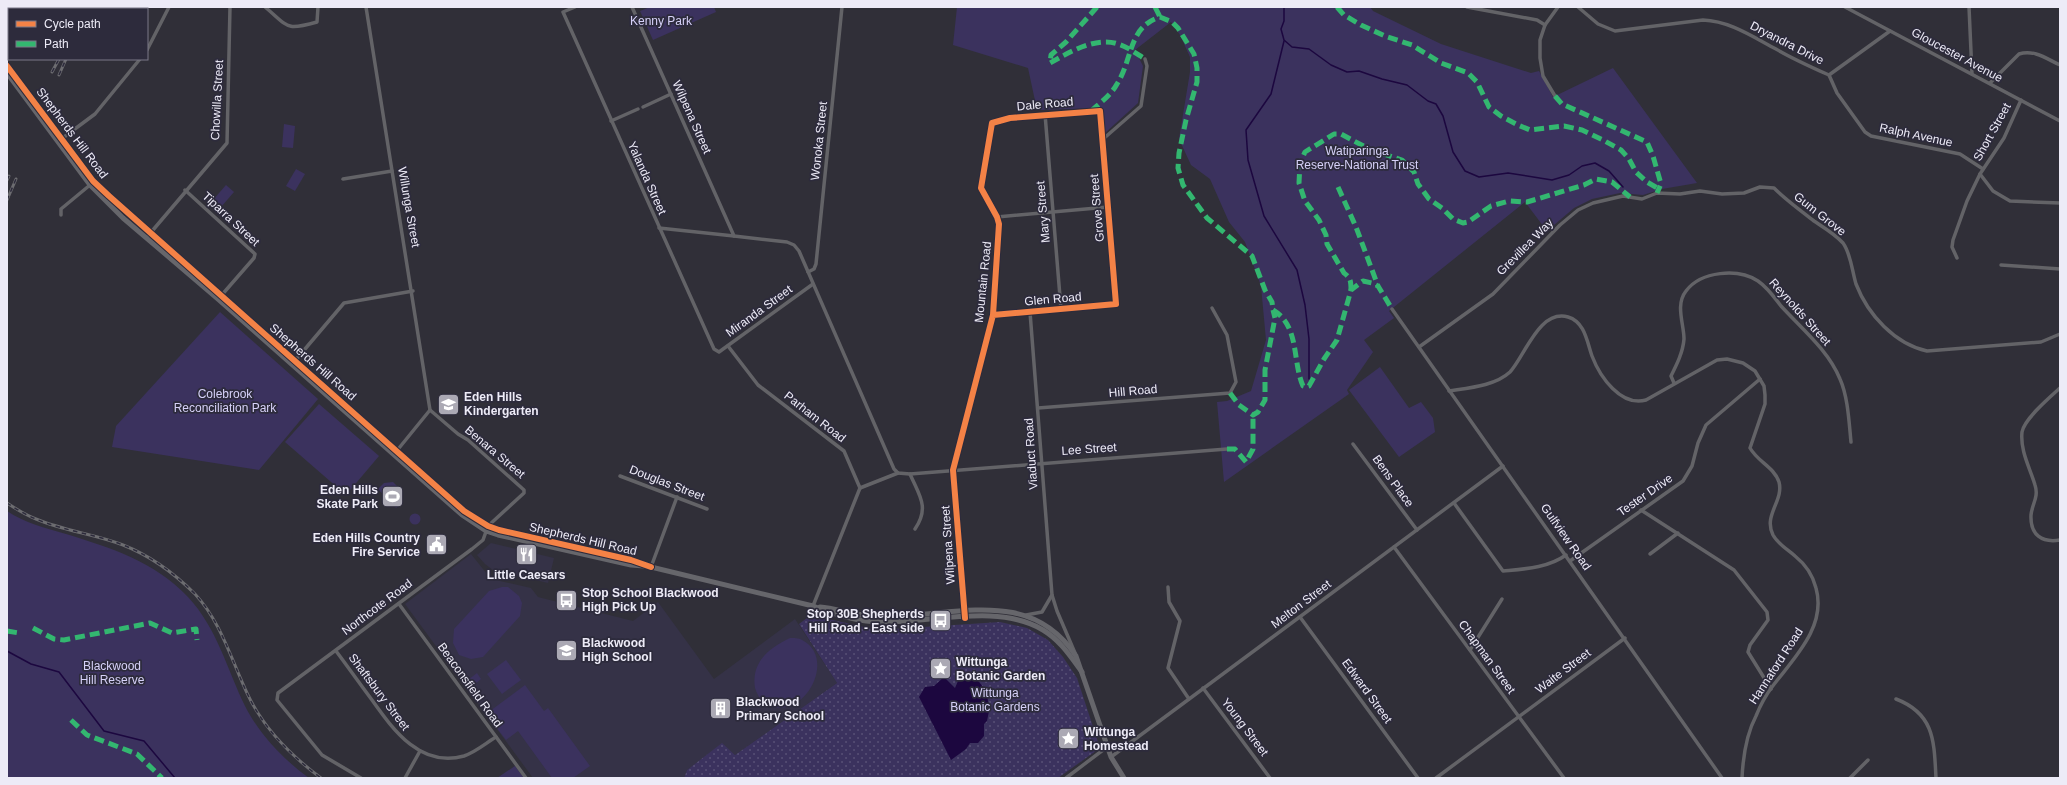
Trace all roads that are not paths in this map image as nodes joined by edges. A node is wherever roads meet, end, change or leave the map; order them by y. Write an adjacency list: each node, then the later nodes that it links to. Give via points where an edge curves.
1 (170, 7): 16 (street)
2 (230, 7): 41 (street, Chowilla Street, via 227,143)
3 (265, 7): 4 (street, via 290,28 317,22)
4 (318, 7)
5 (366, 7): 37 (street, Willunga Street)
6 (575, 7): 32 (street, Yalanda Street, via 563,12)
7 (632, 7): 25 (street, Wilpena Street)
8 (842, 7): 54 (street, Wonoka Street, via 816,264 814,269)
9 (1467, 7): 14 (street, via 1537,20)
10 (1558, 7): 14 (street)
11 (1578, 7): 23 (street, Dryandra Drive, via 1598,24 1615,31 1714,20)
12 (1846, 7): 15 (street, Gloucester Avenue)
13 (1969, 7): 22 (street)
14 (1545, 25): 26 (street, via 1540,40 1540,58 1543,76)
15 (1890, 31): 22 (street, Gloucester Avenue); 23 (street)
16 (148, 48)
17 (1146, 59): 35 (street, via 1141,106)
18 (139, 60): 34 (street, via 95,114)
19 (2060, 65): 24 (street, via 2038,54 2025,52 2019,54)
20 (7, 66): 34 (main road, Shepherds Hill Road)
21 (7, 73): 34 (main road, Shepherds Hill Road)
22 (1972, 74): 24 (street, Gloucester Avenue)
23 (1829, 75): 36 (street, Ralph Avenue, via 1837,94 1864,132 1871,136 1960,154)
24 (1990, 83): 27 (street, Gloucester Avenue)
25 (671, 94): 28 (street); 50 (street, Wilpena Street)
26 (1555, 96)
27 (2021, 100): 33 (street, Gloucester Avenue); 36 (street, Short Street, via 2004,138)
28 (643, 107)
29 (638, 109): 32 (street)
30 (1100, 110): 31 (street, Dale Road); 35 (street, Grove Street)
31 (1045, 114): 45 (street, Mary Street); 47 (street, Dale Road, via 992,123 981,188)
32 (611, 121): 48 (street, Yalanda Street)
33 (2060, 121)
34 (60, 140): 40 (main road, Shepherds Hill Road); 49 (main road, Shepherds Hill Road, via 93,181)
35 (1102, 140): 44 (street, Grove Street)
36 (1983, 169): 38 (street, Short Street)
37 (392, 171): 39 (street); 56 (street, Willunga Street)
38 (1980, 174): 43 (street, via 1993,191 2010,201); 51 (street, Short Street, via 1953,240 1952,247)
39 (343, 179)
40 (90, 185): 46 (street, via 61,209); 49 (main road, Shepherds Hill Road, via 123,218)
41 (185, 190): 49 (street, Chowilla Street); 57 (street, Tiparra Street, via 255,254)
42 (1657, 193): 64 (street, Gum Grove, via 1680,194 1700,191 1722,194 1744,193 1760,187 1774,188 1844,244 1857,285 1871,311 1888,331 1916,349 1927,351 2041,342); 66 (street, Grevillea Way, via 1642,199 1623,196 1608,198 1578,210 1493,294)
43 (2060, 203)
44 (1108, 207): 45 (street); 58 (street, Grove Street)
45 (1053, 212): 47 (street); 60 (street, Mary Street)
46 (62, 215)
47 (998, 216): 63 (street, Mountain Road)
48 (659, 228): 50 (street); 67 (street, Yalanda Street)
49 (148, 236): 57 (main road, Shepherds Hill Road)
50 (734, 236): 54 (street, via 794,245)
51 (1957, 258)
52 (2001, 266): 53 (street)
53 (2060, 269)
54 (808, 272): 55 (street)
55 (813, 284): 65 (street, Miranda Street); 82 (street, via 894,469)
56 (413, 291): 68 (street, via 344,303); 74 (street, Willunga Street)
57 (220, 297): 68 (main road, Shepherds Hill Road)
58 (1116, 304): 60 (street, Glen Road)
59 (1212, 308): 73 (street, Hill Road, via 1227,335 1236,382 1230,393)
60 (1061, 309): 62 (street, Glen Road)
61 (1392, 309): 66 (street, Gulfview Road)
62 (1030, 312): 63 (street, Glen Road); 73 (street, Viaduct Road)
63 (992, 315): 81 (street, Mountain Road)
64 (2060, 334)
65 (728, 346): 67 (street, Miranda Street, via 719,352); 85 (street, Parham Road, via 758,385 844,451)
66 (1419, 347): 72 (street, Gulfview Road)
67 (716, 351)
68 (293, 363): 78 (main road, Shepherds Hill Road)
69 (1760, 379): 70 (street, Hannaford Road, via 1749,366 1727,359 1709,363); 90 (street, Tester Drive, via 1706,425 1692,466 1683,481); 116 (street, Hannaford Road, via 1764,386 1766,404 1750,448 1772,469 1780,484 1780,491 1771,513 1770,526 1780,544 1808,571 1816,588 1819,604 1809,636)
70 (1674, 383): 72 (street, Hannaford Road, via 1641,402 1629,400 1616,392 1605,380 1592,357 1580,325 1569,317 1559,316 1546,322 1535,332 1509,372 1482,386); 75 (street, Reynolds Street, via 1671,376 1680,357 1684,339 1681,307 1685,292 1706,277 1726,274 1748,277 1766,287 1821,349 1842,384)
71 (2060, 388): 95 (street, via 2043,403 2022,431 2025,460 2038,496 2031,515 2033,527 2039,538 2048,542)
72 (1450, 390): 80 (street, Gulfview Road)
73 (1038, 408): 79 (street, Viaduct Road)
74 (430, 410): 78 (street); 86 (street, Benara Street, via 524,490)
75 (1851, 442)
76 (1353, 444): 93 (street, Bens Place)
77 (1227, 449): 79 (street, Lee Street)
78 (395, 453): 91 (main road, Shepherds Hill Road, via 462,515)
79 (1042, 462): 81 (street, Lee Street); 102 (street, Viaduct Road)
80 (1503, 466): 88 (street, Melton Street); 98 (street, Gulfview Road)
81 (953, 470): 83 (street); 106 (street, Wilpena Street)
82 (898, 473): 83 (street); 85 (street)
83 (910, 474): 92 (street, via 922,503 922,518)
84 (620, 476): 87 (street, Douglas Street)
85 (860, 488): 105 (street)
86 (523, 496): 91 (street, Northcote Road)
87 (677, 497): 89 (street, Douglas Street); 100 (street)
88 (1454, 503): 93 (street, Melton Street); 98 (street, via 1503,571 1556,562)
89 (707, 509)
90 (1641, 510): 94 (street); 99 (street, Tester Drive)
91 (487, 528): 100 (main road, Shepherds Hill Road, via 512,538 623,564); 104 (street, Northcote Road, via 483,540)
92 (915, 529)
93 (1417, 530): 96 (street, Melton Street)
94 (1678, 533): 97 (street); 116 (street, via 1734,570 1767,612 1768,620 1750,645 1748,652)
95 (2060, 540)
96 (1394, 547): 108 (street, Melton Street); 111 (street, Chapman Street)
97 (1650, 554)
98 (1566, 555): 99 (street, Gulfview Road)
99 (1570, 561): 110 (street, Gulfview Road)
100 (651, 567): 105 (main road, Shepherds Hill Road)
101 (1168, 587): 117 (street, via 1169,602 1180,621 1168,668)
102 (1052, 595): 107 (street, via 1042,612); 113 (street, Viaduct Road)
103 (1502, 599): 111 (street)
104 (398, 604): 112 (street, Northcote Road); 120 (street, Beaconsfield Road)
105 (813, 606): 106 (main road, Shepherds Hill Road, via 872,616); 109 (main road, Shepherds Hill Road, via 835,615 864,621 900,622)
106 (964, 611): 107 (main road, Shepherds Hill Road, via 1001,610); 109 (street, Wilpena Street)
107 (1026, 615): 113 (main road, Shepherds Hill Road, via 1047,625 1063,639)
108 (1300, 617): 115 (street, Melton Street); 131 (street, Edward Street)
109 (965, 618): 114 (main road, Shepherds Hill Road, via 1003,617 1026,621 1044,630 1060,643)
110 (1625, 638): 119 (street, Waite Street); 134 (street, Gulfview Road)
111 (1470, 650): 119 (street, Chapman Street)
112 (336, 651): 122 (street, Shaftsbury Street, via 396,733); 125 (street, Northcote Road, via 276,697 317,750)
113 (1076, 656): 114 (main road, Shepherds Hill Road)
114 (1082, 672): 121 (main road, Shepherds Hill Road)
115 (1203, 688): 117 (street, Melton Street); 130 (street, Young Street)
116 (1771, 689): 135 (street, Hannaford Road, via 1755,717 1749,734)
117 (1189, 699): 123 (street, Melton Street)
118 (1896, 699): 137 (street, via 1914,707 1931,729)
119 (1519, 717): 132 (street, Waite Street); 133 (street, Chapman Street)
120 (496, 737): 122 (street, Shaftsbury Street, via 477,750 457,757 440,757); 127 (street, Beaconsfield Road)
121 (1107, 747): 123 (main road, Shepherds Hill Road); 128 (street)
122 (420, 751): 126 (street)
123 (1111, 757): 129 (main road, Shepherds Hill Road)
124 (1868, 760): 136 (street)
125 (361, 778)
126 (405, 778)
127 (526, 778)
128 (1066, 778)
129 (1124, 778)
130 (1270, 778)
131 (1418, 778)
132 (1436, 778)
133 (1564, 778)
134 (1722, 778)
135 (1742, 778)
136 (1850, 778)
137 (1936, 778)

